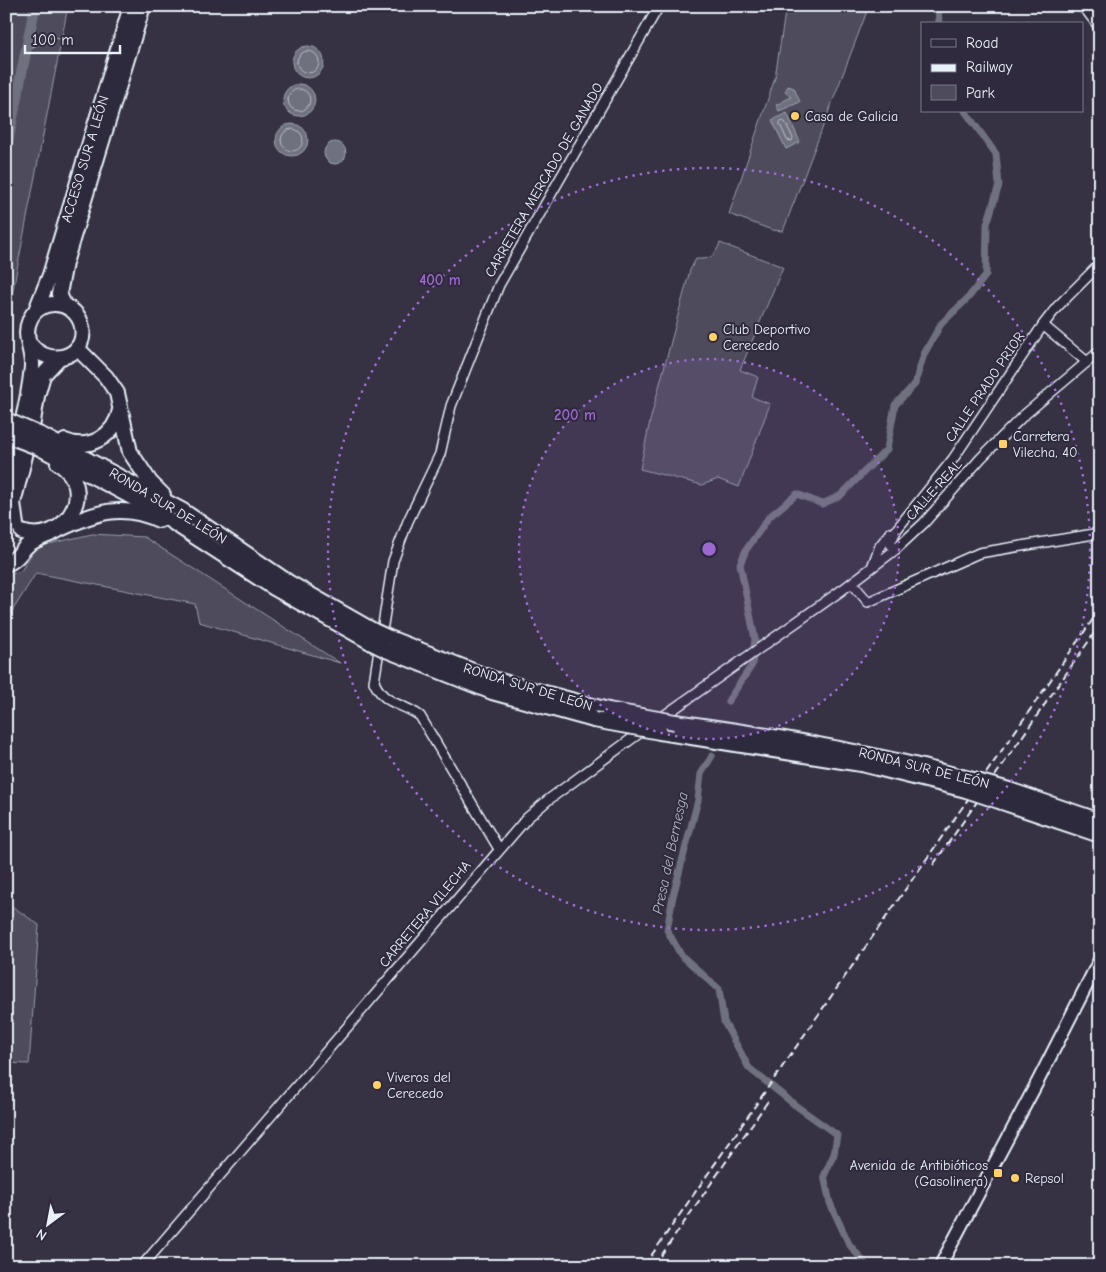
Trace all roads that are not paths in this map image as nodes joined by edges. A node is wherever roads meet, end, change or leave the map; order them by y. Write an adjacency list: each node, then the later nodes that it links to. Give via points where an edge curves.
1 (131, 6): 8 (highway, ACCESO SUR A LEÓN, via 50,275)
2 (143, 6): 7 (highway, ACCESO SUR A LEÓN, via 65,263 59,294)
3 (658, 6): 38 (street, CARRETERA MERCADO DE GANADO, via 499,285 451,406 440,454 393,561 374,682 386,700 411,709 420,716)
4 (1080, 6): 5 (street)
5 (1100, 28)
6 (1100, 264): 9 (street, CALLE PRADO PRIOR)
7 (64, 305): 8 (highway, via 50,304); 12 (highway, via 74,312 82,327 82,334)
8 (36, 310): 10 (highway, via 28,323)
9 (1043, 325): 13 (street); 21 (street, CALLE PRADO PRIOR, via 949,466)
10 (31, 346): 12 (highway, via 43,356); 18 (highway, via 32,368 23,422)
11 (1100, 352): 13 (street, CALLE REAL)
12 (68, 354): 14 (highway, via 90,362 113,386); 20 (highway, via 48,368 39,389 13,503)
13 (1087, 362): 25 (street, CALLE REAL, via 1016,422 924,523)
14 (121, 404): 17 (highway, via 117,422 102,439 80,445); 19 (highway, via 130,452 150,482)
15 (6, 420): 17 (highway, RONDA SUR DE LEÓN, bridge)
16 (9, 436): 17 (highway, RONDA SUR DE LEÓN, bridge)
17 (40, 446): 19 (highway, RONDA SUR DE LEÓN); 20 (highway, via 72,476 78,491 76,503 69,518 39,534); 30 (highway, RONDA SUR DE LEÓN, via 143,503)
18 (6, 482)
19 (183, 511): 32 (highway, RONDA SUR DE LEÓN)
20 (15, 526): 24 (highway)
21 (896, 528): 23 (street, CALLE PRADO PRIOR); 25 (street, via 890,543)
22 (1100, 533): 29 (street, via 979,553 868,602)
23 (880, 546): 26 (street); 28 (street, CALLE PRADO PRIOR)
24 (23, 549): 27 (highway, via 15,560); 30 (highway, via 86,516 106,511 135,511 166,524 243,573)
25 (895, 550): 26 (street, CALLE REAL)
26 (887, 557): 28 (street, CALLE REAL)
27 (6, 564)
28 (872, 568): 29 (street, CALLE REAL)
29 (852, 583): 31 (street, CALLE REAL)
30 (274, 588): 32 (highway, RONDA SUR DE LEÓN)
31 (778, 635): 38 (street, CARRETERA VILECHA, via 548,800)
32 (373, 637): 33 (highway, RONDA SUR DE LEÓN, bridge)
33 (386, 644): 34 (highway, RONDA SUR DE LEÓN, bridge, via 496,680 608,710 863,752); 34 (highway, RONDA SUR DE LEÓN, bridge, via 492,692 594,720)
34 (969, 785): 35 (highway, RONDA SUR DE LEÓN, bridge)
35 (1005, 796): 36 (highway, RONDA SUR DE LEÓN); 37 (highway, RONDA SUR DE LEÓN)
36 (1100, 820)
37 (1100, 834)
38 (499, 849): 44 (street, CARRETERA VILECHA)
39 (1100, 959): 42 (main road)
40 (1100, 966): 42 (main road)
41 (1100, 974): 43 (main road)
42 (1082, 993): 43 (main road)
43 (1042, 1073): 45 (main road)
44 (142, 1266)
45 (940, 1266)

